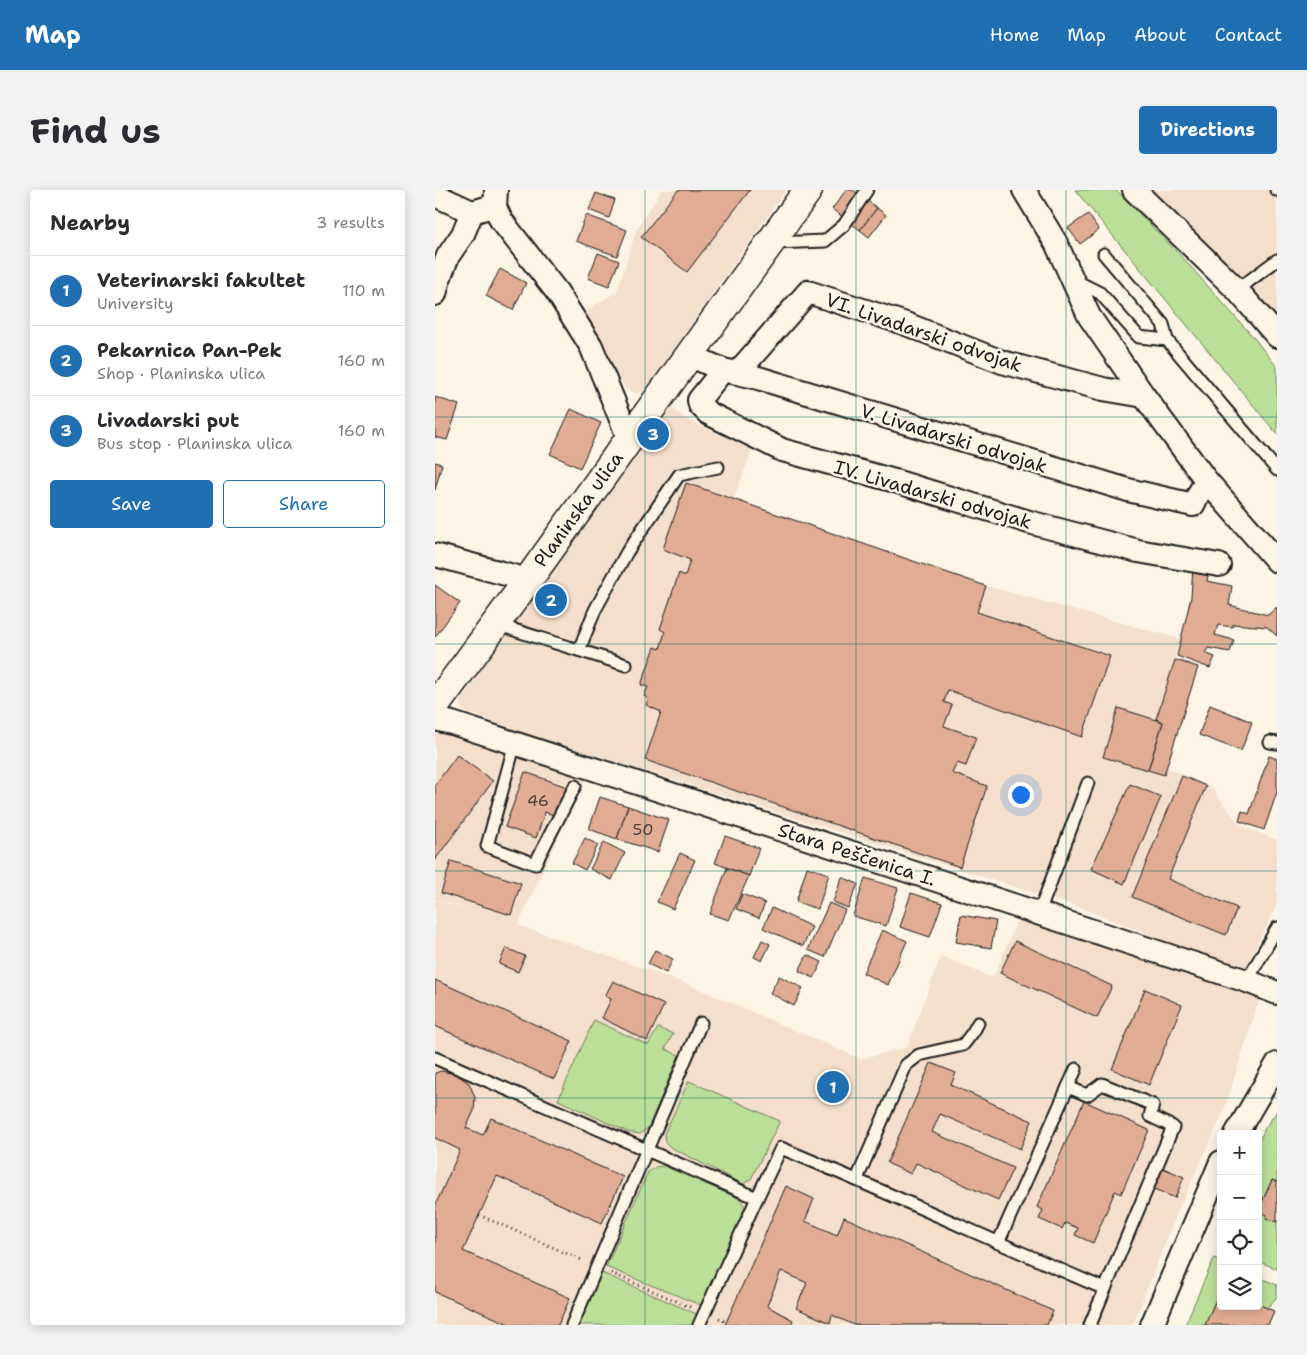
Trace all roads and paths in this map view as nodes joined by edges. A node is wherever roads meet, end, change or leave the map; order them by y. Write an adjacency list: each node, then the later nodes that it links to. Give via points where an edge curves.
1 (808, 190): 8 (street, Planinska ulica)
2 (867, 190): 8 (lane, via 844,225 825,242)
3 (1024, 190): 11 (street)
4 (1135, 190): 12 (street)
5 (435, 195): 7 (street)
6 (495, 198): 7 (street); 19 (street, via 501,220 557,292 591,346)
7 (473, 212): 13 (street, via 448,256)
8 (769, 243): 16 (street, Planinska ulica)
9 (1104, 254): 15 (lane, via 1163,324)
10 (1277, 260): 12 (lane)
11 (1072, 279): 15 (lane, via 1100,293 1139,337); 18 (street, via 1089,316)
12 (1237, 290): 14 (street)
13 (435, 294)
14 (1277, 336)
15 (1167, 340): 21 (lane)
16 (689, 355): 17 (street, V. Livadarski odvojak); 19 (street, Planinska ulica)
17 (730, 371): 18 (street, VI. Livadarski odvojak, via 808,292 906,324 1003,362 1103,390); 22 (street, V. Livadarski odvojak, via 1128,490 1193,505); 25 (street, IV. Livadarski odvojak, via 699,400 700,405 708,414 781,450 1138,551)
18 (1144, 396): 22 (street)
19 (629, 439): 26 (street, Planinska ulica)
20 (718, 467): 28 (lane, via 679,474 627,552 595,610)
21 (1277, 470)
22 (1206, 480): 24 (street)
23 (435, 555): 26 (street)
24 (1277, 561)
25 (1219, 564)
26 (528, 580): 27 (street, Planinska ulica)
27 (495, 624): 28 (lane); 30 (street, Planinska ulica)
28 (579, 650): 29 (lane)
29 (626, 665)
30 (435, 706)
31 (435, 718): 32 (street, Stara Peščenica I.)
32 (515, 743): 34 (lane, via 487,846 535,864); 35 (street, Stara Peščenica I.)
33 (1088, 783): 35 (lane)
34 (575, 786)
35 (1039, 913): 37 (street, Stara Peščenica I.)
36 (1277, 928): 37 (lane)
37 (1247, 981): 38 (street, Stara Peščenica I.)
38 (1277, 993)
39 (701, 1023): 46 (lane)
40 (978, 1023): 48 (lane, via 963,1045 919,1055 906,1065)
41 (435, 1058): 46 (lane)
42 (1277, 1064): 45 (street)
43 (1076, 1069): 44 (lane)
44 (1068, 1087): 50 (lane); 51 (lane, via 1087,1095 1102,1084 1153,1104 1150,1116 1173,1127)
45 (1238, 1130)
46 (646, 1150): 49 (lane); 52 (lane)
47 (1217, 1171): 55 (street)
48 (857, 1179): 49 (lane, via 781,1148); 50 (lane)
49 (757, 1198): 53 (lane)
50 (998, 1243): 51 (lane)
51 (1105, 1290): 54 (lane)
52 (572, 1325)
53 (699, 1325)
54 (1090, 1325)
55 (1152, 1325)

